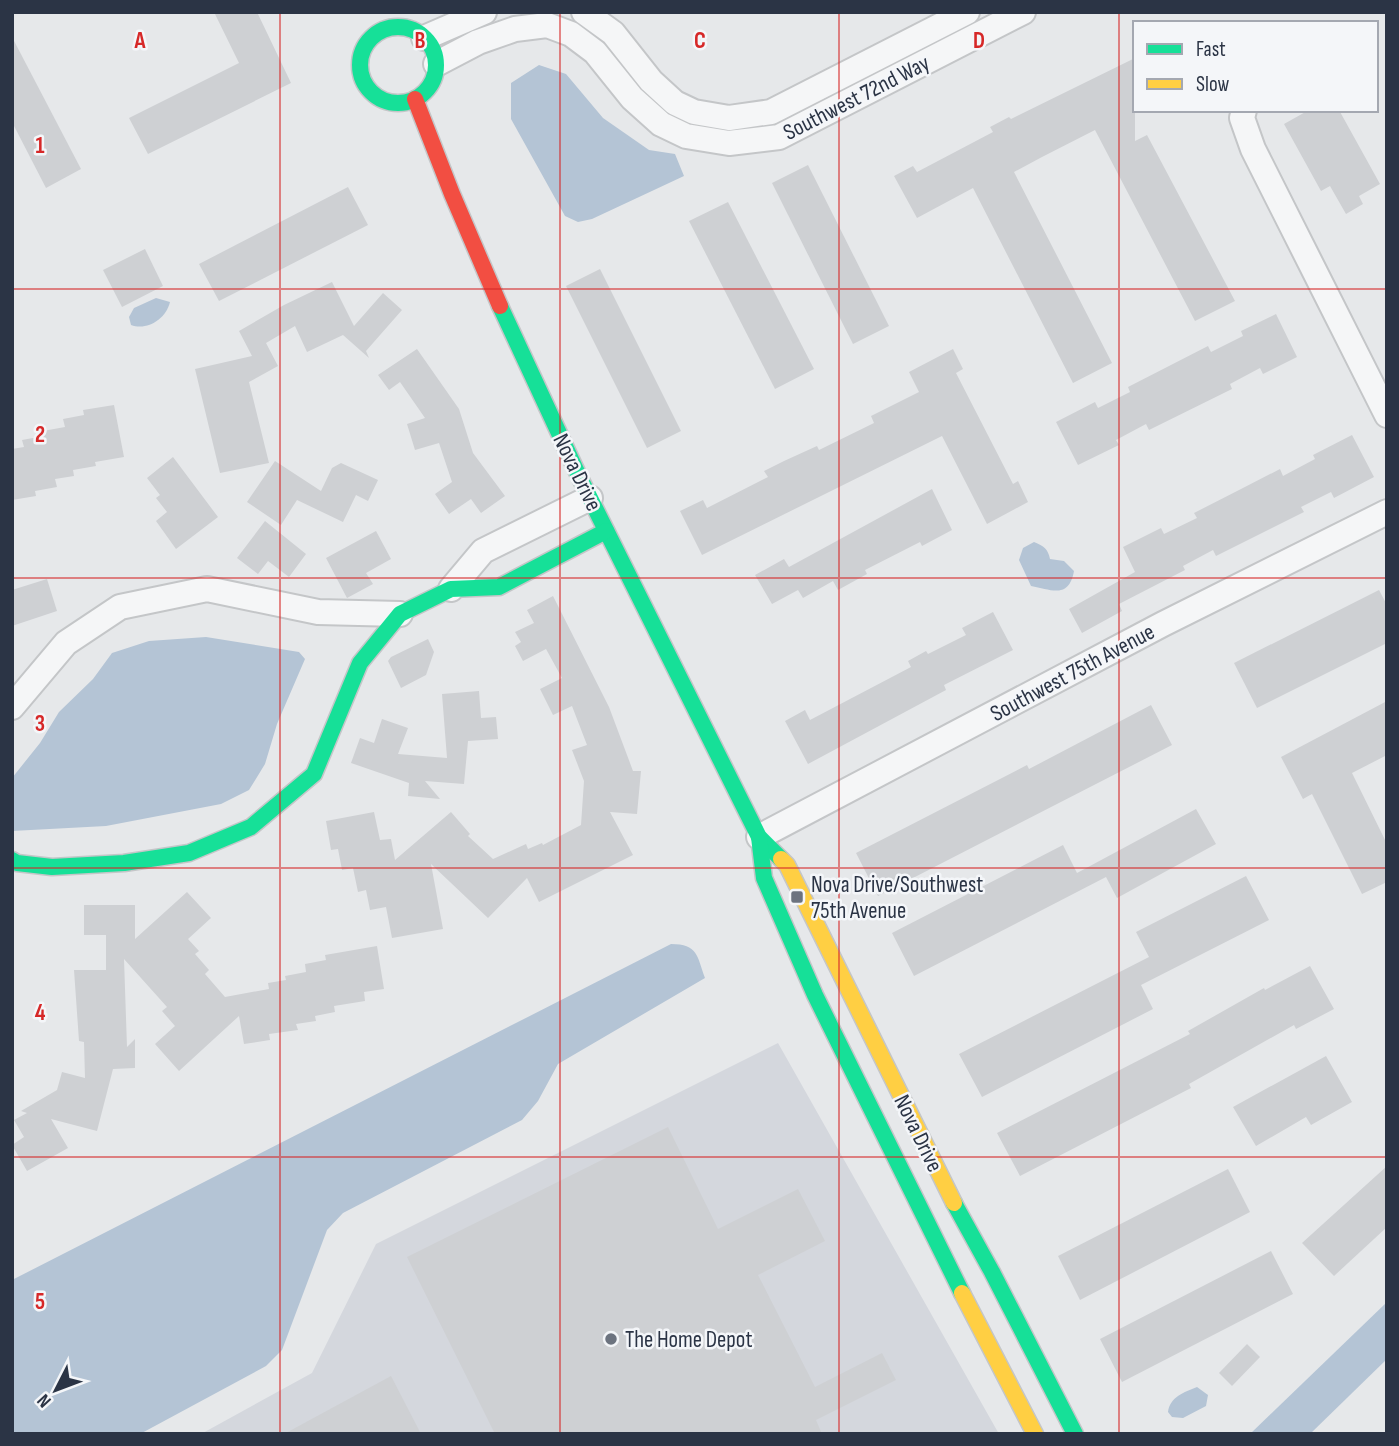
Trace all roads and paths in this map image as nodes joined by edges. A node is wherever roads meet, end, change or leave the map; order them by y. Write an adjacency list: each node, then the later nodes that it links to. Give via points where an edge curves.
1 (374, 12): 6 (street)
2 (484, 12): 7 (street)
3 (584, 12): 4 (street, Southwest 72nd Way, via 613,33 675,103 694,112 729,118 771,113)
4 (967, 12)
5 (1023, 12): 8 (street, Southwest 72nd Way, via 779,137 729,144 686,136 661,124 632,98 595,52 571,34 547,26 515,29)
6 (383, 30): 7 (street, via 405,27); 9 (street, via 364,47 360,60 366,85 382,99)
7 (424, 37): 8 (street)
8 (436, 64): 9 (street, via 431,84)
9 (415, 99): 12 (street, Nova Drive, via 491,290)
10 (1244, 112): 11 (street, via 1253,149)
11 (1387, 415)
12 (590, 498): 14 (street, Nova Drive); 15 (street, via 483,551)
13 (1387, 512): 18 (street, Southwest 75th Avenue)
14 (606, 531): 15 (street, via 499,587); 18 (street, Nova Drive)
15 (451, 589): 16 (street)
16 (400, 614): 17 (street, via 318,612 207,589 120,607 65,643); 19 (street, via 360,663 314,774 251,827 189,853 124,863 52,867)
17 (12, 707)
18 (759, 837): 20 (street, Nova Drive, via 787,865); 20 (street, Nova Drive, via 764,878 815,995)
19 (12, 860)
20 (962, 1253): 21 (street, Nova Drive); 24 (street, Nova Drive)
21 (1001, 1371): 22 (street, Nova Drive); 23 (street, via 1035,1394)
22 (1035, 1434)
23 (1068, 1434)
24 (1074, 1434)

